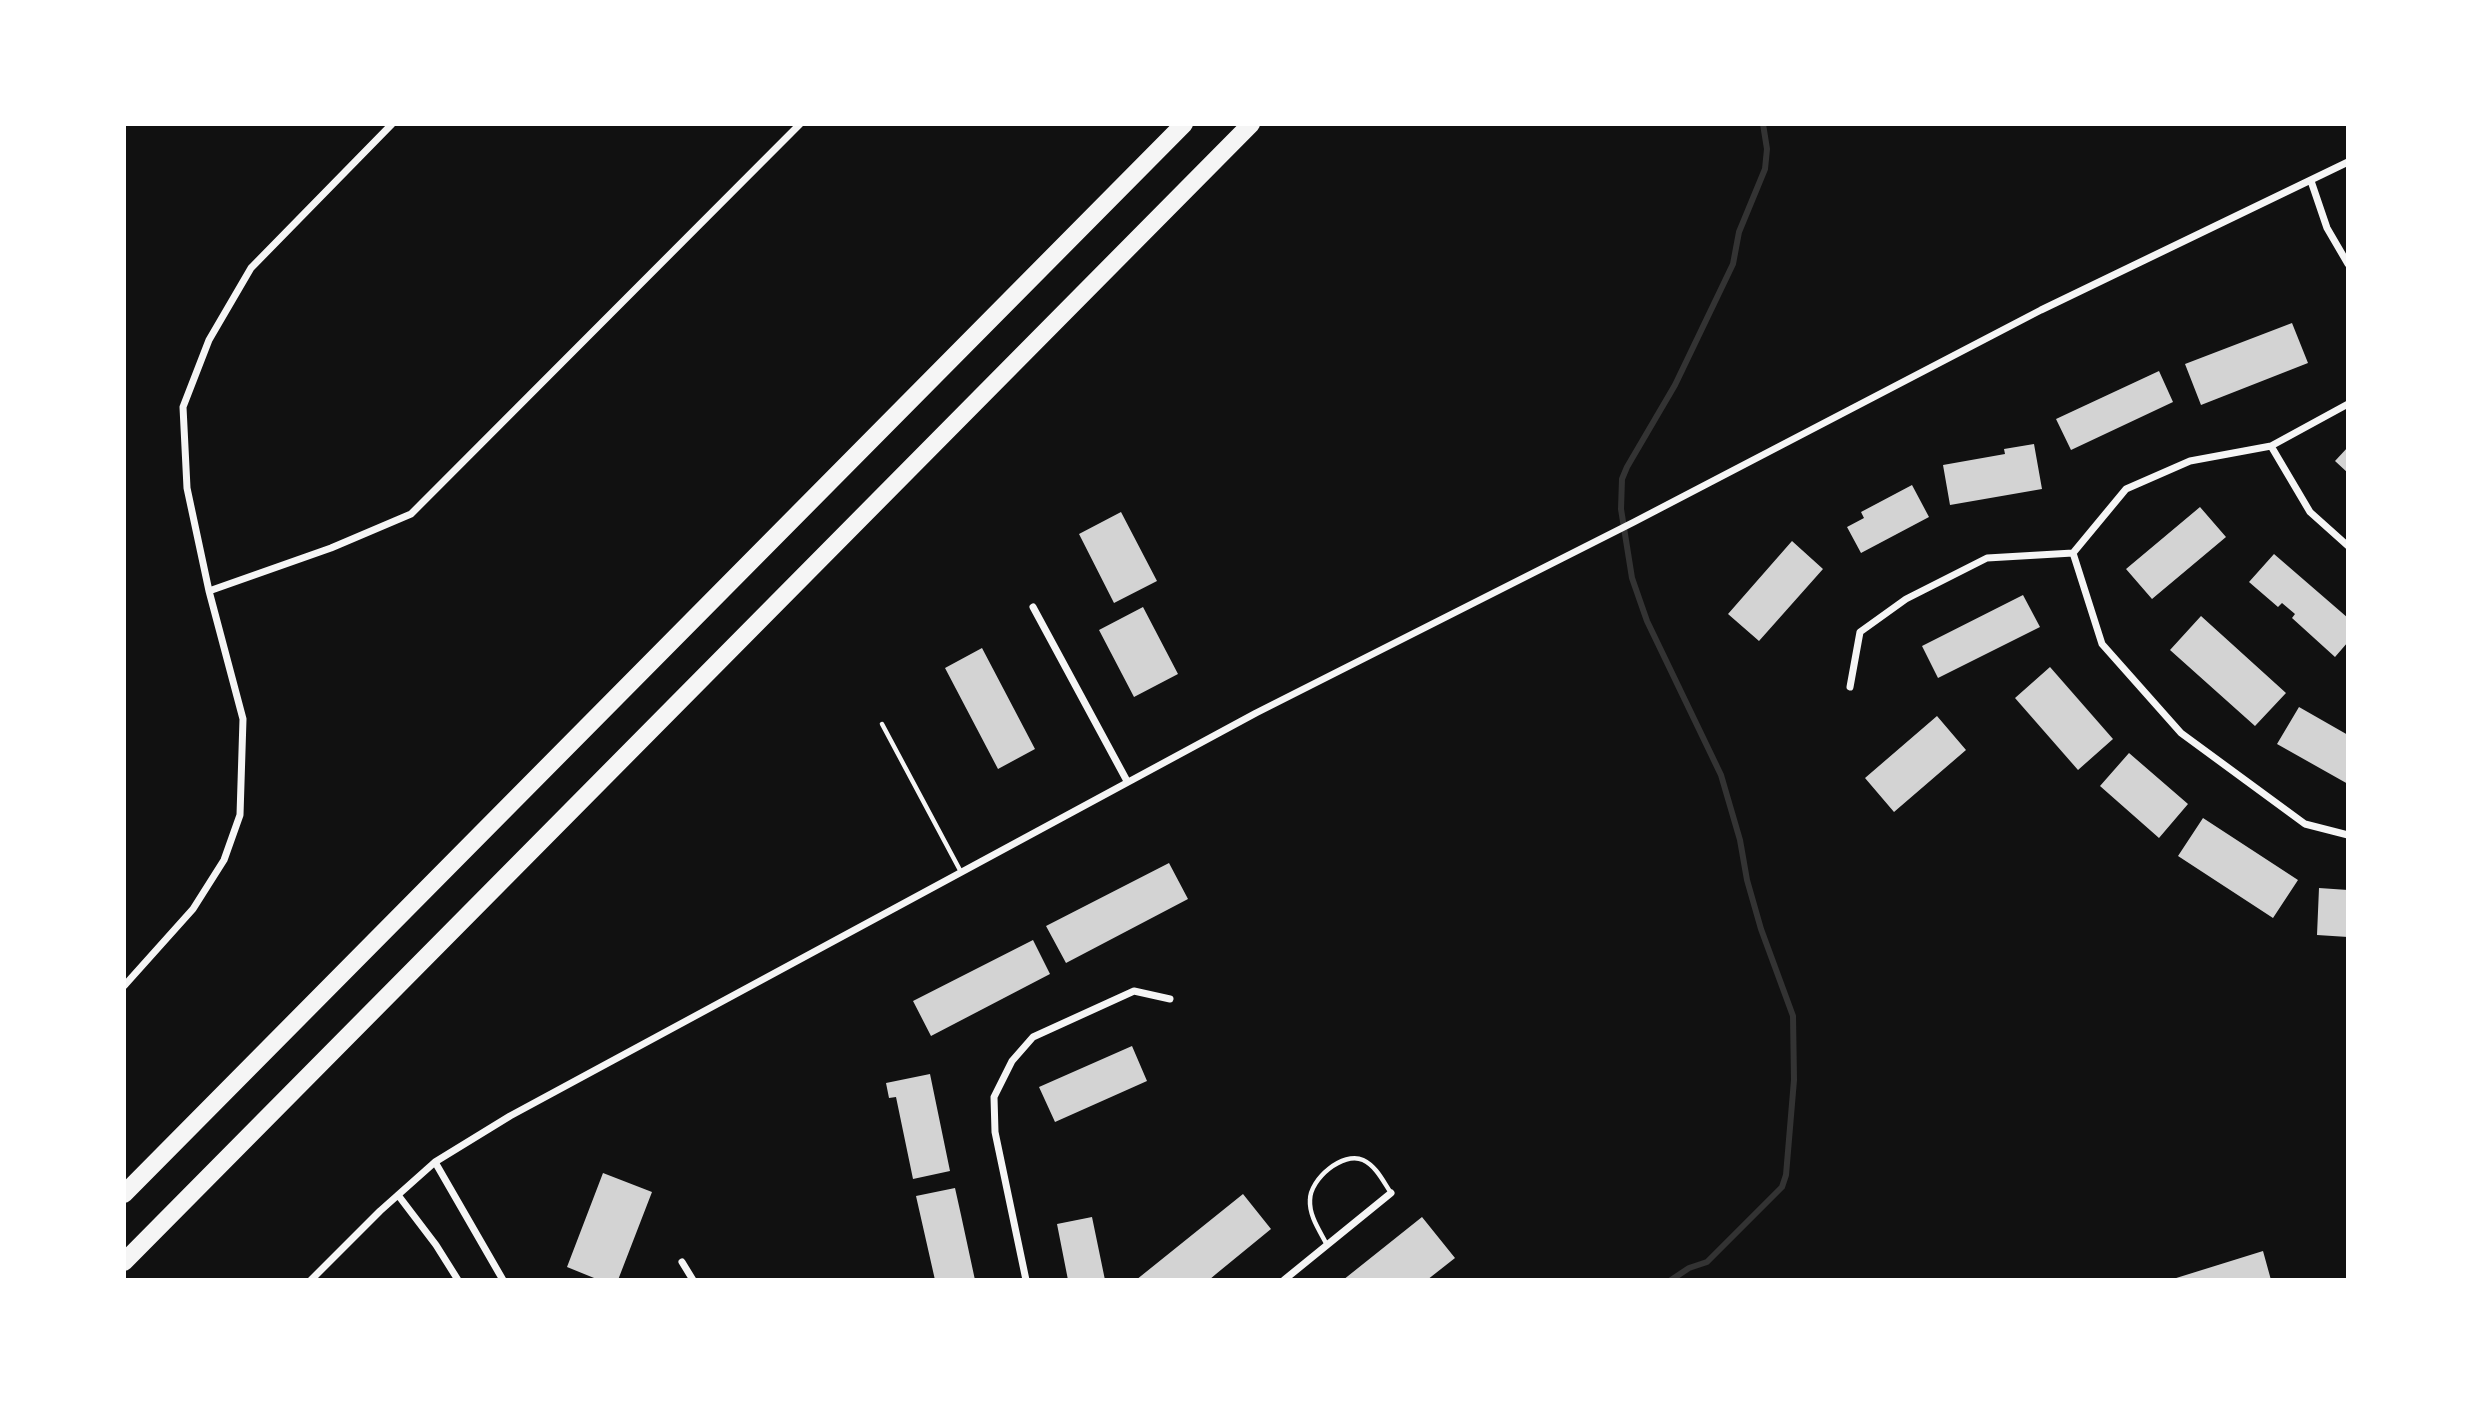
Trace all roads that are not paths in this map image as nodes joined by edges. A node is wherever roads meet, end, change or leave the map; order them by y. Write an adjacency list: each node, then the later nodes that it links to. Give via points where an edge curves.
1 (392, 124): 12 (street, via 251,268 209,340 183,407 187,488)
2 (800, 124): 12 (street, via 411,514)
3 (1184, 124): 23 (highway)
4 (1251, 124): 26 (highway)
5 (2348, 162): 6 (street)
6 (2311, 181): 7 (street, via 2326,228); 16 (street, via 2041,310)
7 (2348, 264)
8 (2348, 404): 9 (street)
9 (2271, 446): 10 (street, via 2311,512); 11 (street, via 2190,461 2126,489)
10 (2348, 546)
11 (2073, 553): 14 (street, via 1987,558 1906,599 1860,632); 17 (street, via 2102,644 2181,733 2305,824)
12 (209, 592): 19 (street, via 243,719 240,815 224,860 193,909)
13 (1033, 607): 16 (street)
14 (1850, 687)
15 (882, 724): 18 (lane)
16 (1127, 781): 18 (street)
17 (2348, 835)
18 (961, 872): 21 (street, via 510,1116)
19 (124, 986)
20 (1170, 999): 32 (street, via 1135,990 1033,1037 1012,1061 994,1097 995,1132)
21 (435, 1162): 24 (street); 30 (street)
22 (1391, 1193): 25 (street); 25 (lane, via 1372,1165 1353,1157 1318,1179 1310,1208)
23 (124, 1194)
24 (398, 1195): 28 (street); 29 (street)
25 (1327, 1245): 33 (street)
26 (124, 1262)
27 (682, 1262): 31 (street)
28 (311, 1280)
29 (458, 1280)
30 (503, 1280)
31 (693, 1280)
32 (1026, 1280)
33 (1284, 1280)

